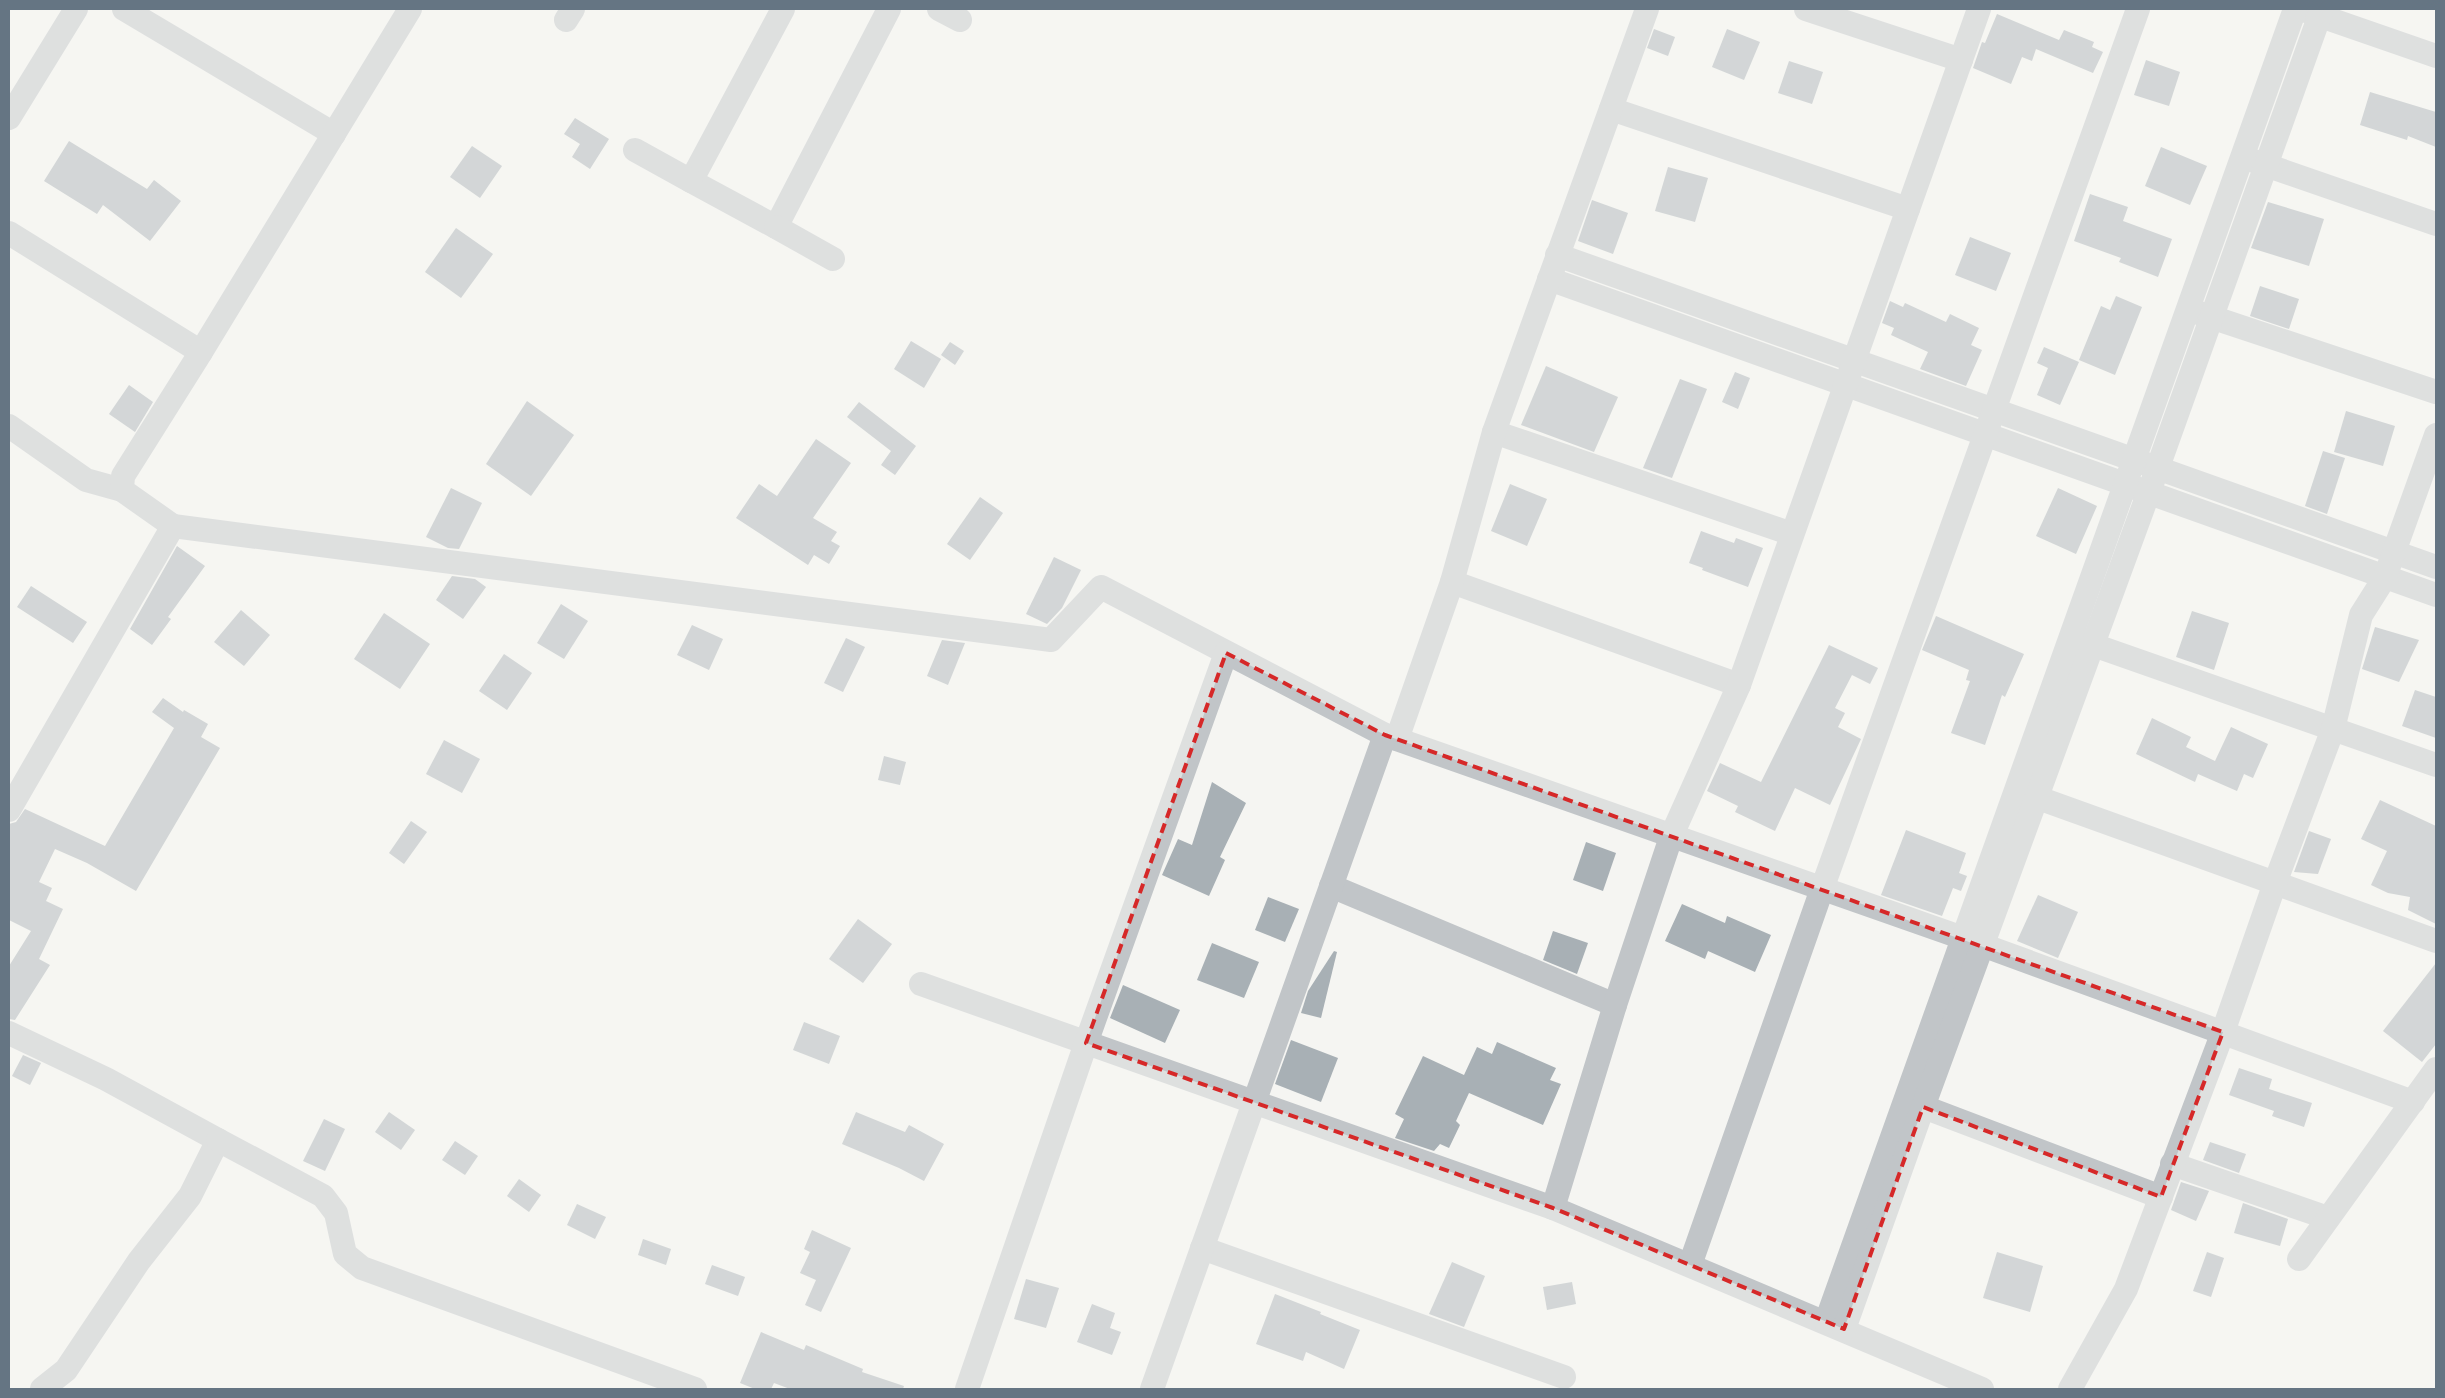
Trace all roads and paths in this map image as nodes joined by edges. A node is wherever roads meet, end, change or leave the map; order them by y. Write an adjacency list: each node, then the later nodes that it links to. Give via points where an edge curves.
1 (76, 9): 17 (street)
2 (124, 9): 18 (street)
3 (410, 9): 18 (street)
4 (783, 9): 22 (street)
5 (889, 9): 25 (street)
6 (939, 9): 13 (street)
7 (1647, 9): 16 (street)
8 (1806, 9): 15 (street)
9 (1979, 9): 15 (street)
10 (2138, 9): 36 (street)
11 (2295, 9): 20 (street)
12 (2314, 11): 14 (street); 21 (street)
13 (960, 20)
14 (2436, 56)
15 (1961, 60): 23 (street)
16 (1611, 109): 23 (street); 27 (street)
17 (9, 118)
18 (334, 134): 32 (street)
19 (635, 150): 22 (street)
20 (2242, 156): 21 (street); 30 (street)
21 (2266, 165): 24 (street); 31 (street)
22 (691, 182): 25 (street)
23 (1908, 209): 33 (street)
24 (2436, 224)
25 (776, 227): 28 (street)
26 (9, 233): 32 (street)
27 (1557, 255): 29 (street); 33 (street)
28 (833, 258)
29 (1549, 278): 34 (street); 38 (street)
30 (2187, 310): 31 (street); 41 (street)
31 (2212, 316): 35 (street); 42 (street)
32 (200, 352): 44 (street, via 123,476)
33 (1854, 360): 34 (street); 36 (street)
34 (1846, 384): 39 (street); 47 (street)
35 (2436, 392)
36 (1994, 410): 39 (street); 41 (street)
37 (9, 426): 44 (street, via 86,480)
38 (1494, 432): 47 (street); 51 (street)
39 (1985, 434): 43 (street); 65 (street)
40 (2436, 435): 48 (street)
41 (2134, 459): 42 (street); 43 (street)
42 (2158, 467): 45 (street); 48 (street)
43 (2125, 484): 45 (street); 53 (street)
44 (122, 490): 46 (street)
45 (2149, 491): 50 (street); 54 (street)
46 (174, 526): 55 (street, via 1051,640 1101,587); 61 (street)
47 (1792, 534): 56 (street)
48 (2395, 552): 49 (street); 50 (street)
49 (2436, 567)
50 (2385, 577): 52 (street); 57 (street, via 2361,615)
51 (1452, 582): 56 (street); 58 (street)
52 (2436, 595)
53 (2070, 638): 54 (street); 60 (street)
54 (2093, 645): 57 (street); 60 (street)
55 (1226, 653): 58 (street); 72 (street)
56 (1739, 685): 62 (street)
57 (2333, 729): 59 (street); 63 (street)
58 (1391, 737): 62 (street); 64 (street)
59 (2436, 765)
60 (2027, 794): 63 (street); 67 (street)
61 (9, 810)
62 (1672, 837): 65 (street); 69 (street)
63 (2275, 883): 66 (street); 70 (street)
64 (1331, 886): 69 (street); 74 (street)
65 (1822, 889): 67 (street); 84 (street)
66 (2436, 941)
67 (1973, 942): 70 (street); 76 (street)
68 (921, 984): 72 (street)
69 (1615, 1005): 80 (street)
70 (2223, 1032): 75 (street); 78 (street)
71 (9, 1033): 77 (street, via 106,1079)
72 (1086, 1043): 74 (street); 89 (street)
73 (2436, 1069): 75 (street)
74 (1254, 1102): 80 (street); 82 (street)
75 (2413, 1102): 81 (street)
76 (1914, 1104): 79 (street); 85 (street)
77 (218, 1140): 87 (street, via 190,1196 139,1261 66,1370); 88 (street, via 323,1196 336,1213 346,1254 362,1268)
78 (2172, 1164): 79 (street); 81 (street)
79 (2161, 1196): 92 (street, via 2126,1289)
80 (1553, 1208): 84 (street)
81 (2328, 1218): 83 (street)
82 (1202, 1248): 86 (street); 90 (street)
83 (2299, 1259)
84 (1690, 1265): 85 (street)
85 (1835, 1326): 91 (street)
86 (1564, 1377)
87 (42, 1389)
88 (695, 1389)
89 (967, 1389)
90 (1152, 1389)
91 (1982, 1389)
92 (2070, 1389)

